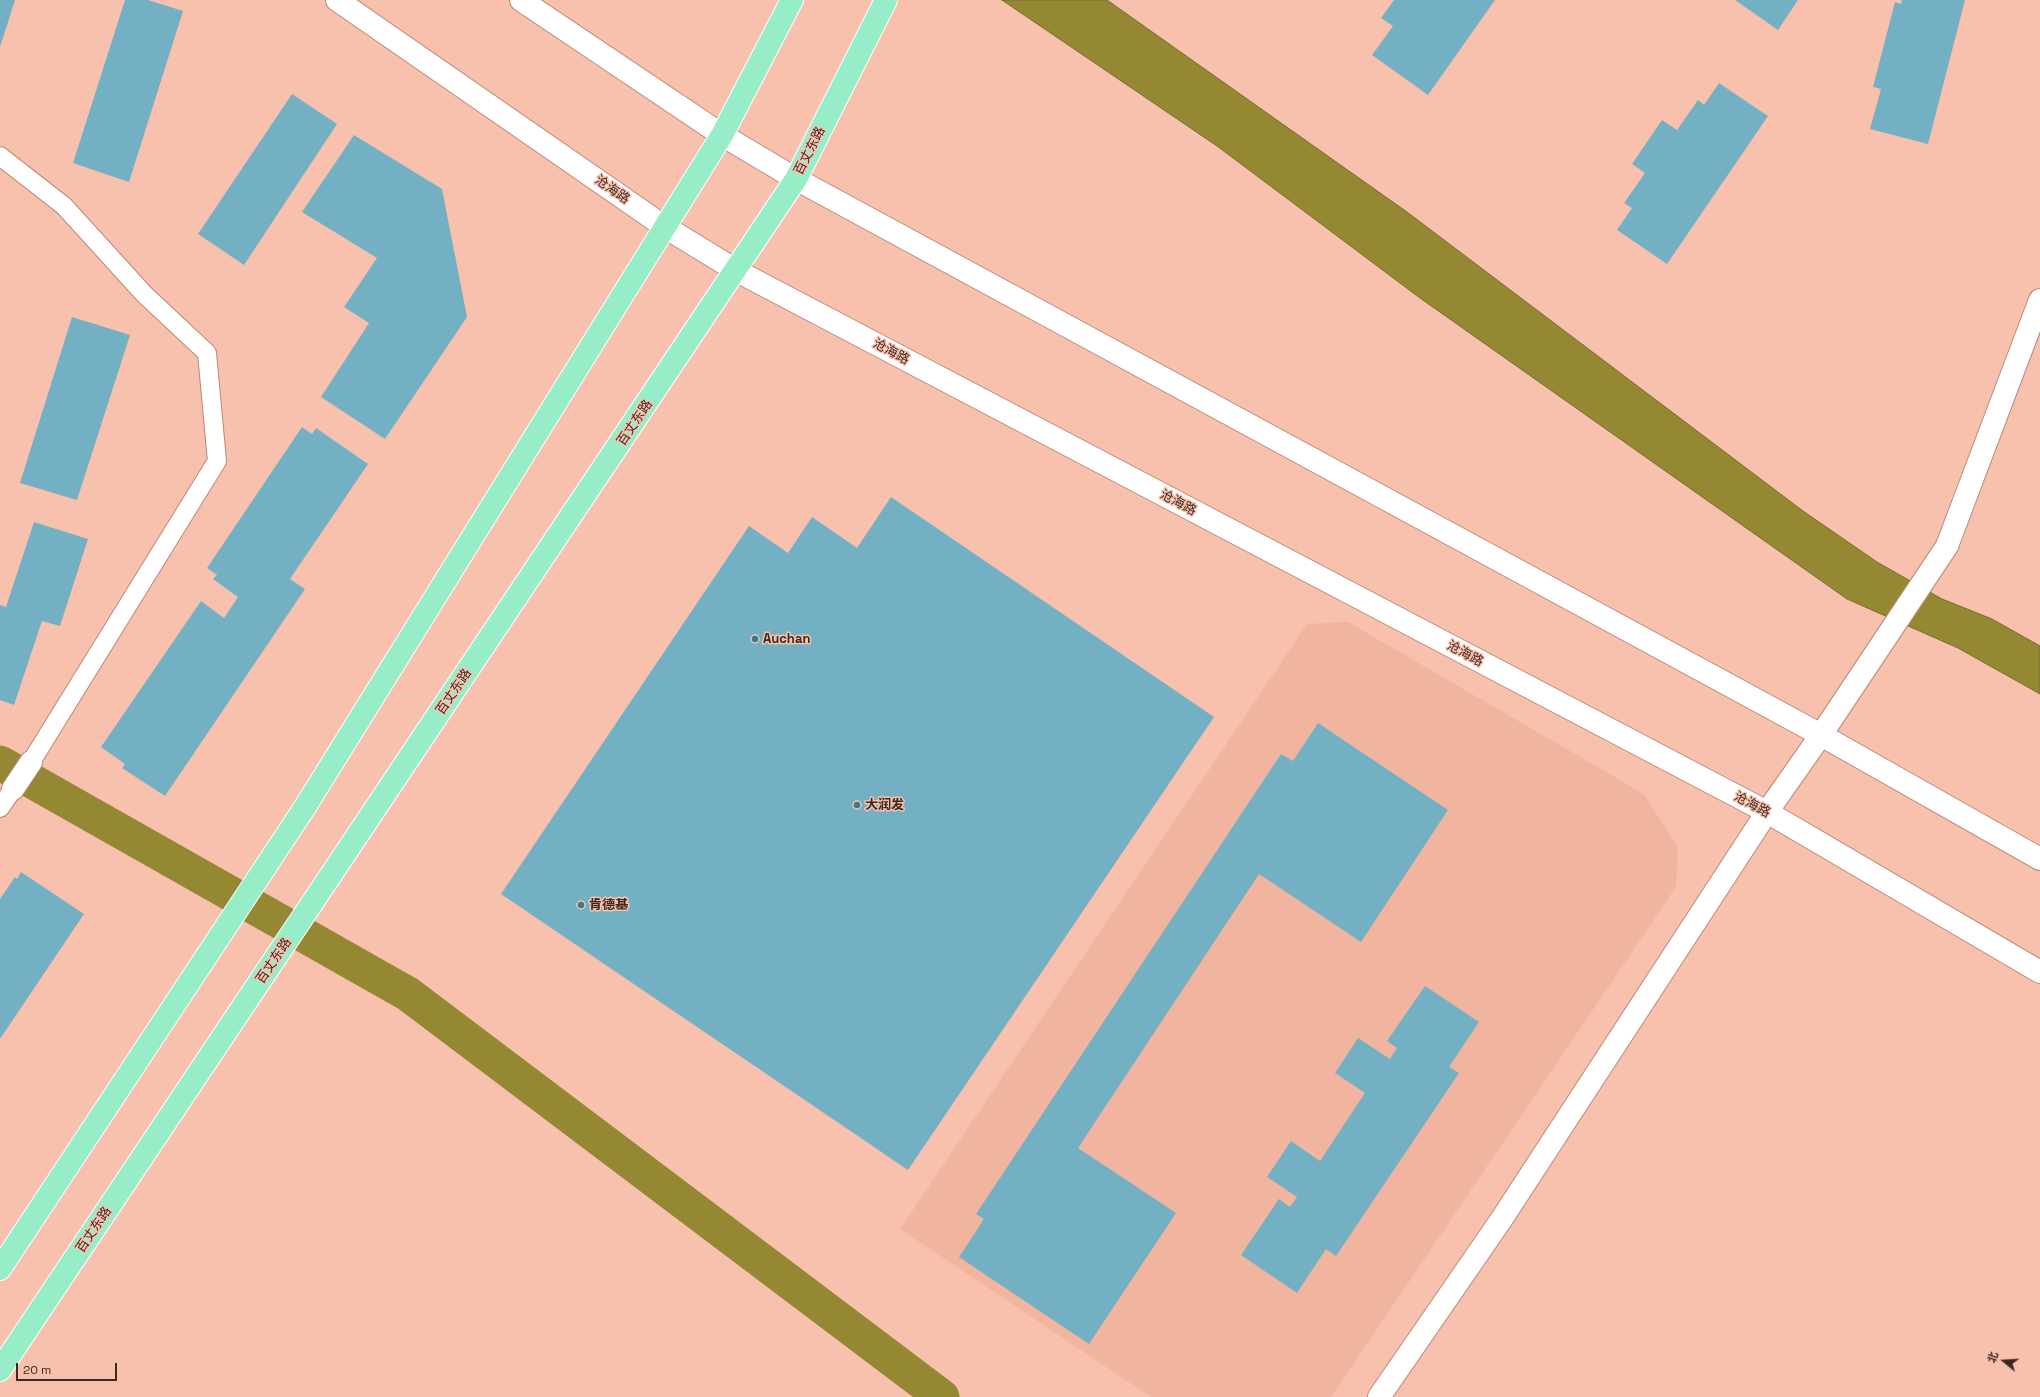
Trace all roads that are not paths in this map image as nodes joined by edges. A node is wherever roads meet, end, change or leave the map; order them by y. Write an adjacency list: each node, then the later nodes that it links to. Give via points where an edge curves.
1 (337, 0): 8 (main road, 沧海路)
2 (522, 0): 5 (main road)
3 (792, 0): 5 (main road)
4 (886, 0): 7 (main road, 百丈东路)
5 (722, 134): 7 (main road); 8 (main road)
6 (0, 156): 12 (lane, via 64,206 144,294 207,353 217,461)
7 (796, 179): 9 (main road, 百丈东路); 11 (main road)
8 (666, 227): 9 (main road, 沧海路); 18 (main road, via 305,807)
9 (737, 270): 15 (main road, 沧海路); 19 (main road, 百丈东路)
10 (2040, 300): 11 (main road, via 1947,546)
11 (1821, 735): 15 (main road); 16 (main road)
12 (31, 762): 13 (main road)
13 (13, 789): 14 (lane)
14 (0, 808)
15 (1767, 812): 17 (main road, 沧海路); 20 (main road, via 1501,1220)
16 (2040, 859)
17 (2040, 972)
18 (0, 1269)
19 (0, 1370)
20 (1379, 1397)

